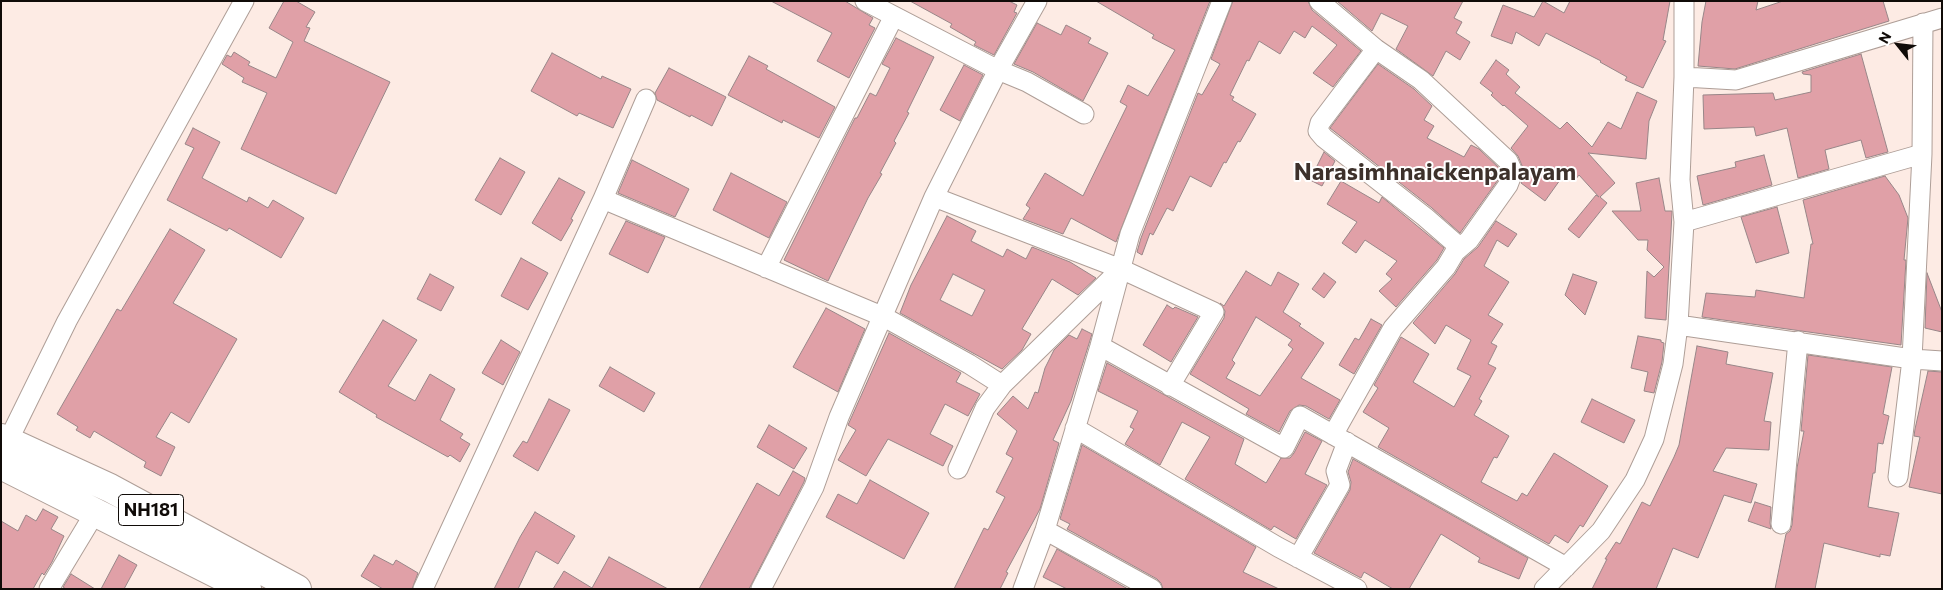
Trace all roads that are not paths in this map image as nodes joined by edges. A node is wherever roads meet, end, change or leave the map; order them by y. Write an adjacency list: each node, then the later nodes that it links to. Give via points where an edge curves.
1 (244, 1): 32 (street, via 67,321)
2 (865, 1): 7 (street)
3 (1037, 1): 11 (street)
4 (1222, 1): 21 (street, via 1130,234)
5 (1319, 1): 10 (street)
6 (1684, 1): 12 (street)
7 (894, 16): 11 (street); 20 (street)
8 (1942, 18): 9 (street)
9 (1923, 23): 12 (street, via 1736,80); 15 (street)
10 (1376, 50): 19 (street, via 1421,80 1448,104 1508,162 1513,172 1508,185 1469,240); 19 (street, via 1320,123 1318,132 1456,244)
11 (998, 70): 14 (street, via 1027,82); 16 (street)
12 (1684, 77): 18 (street, via 1680,180)
13 (646, 99): 17 (street)
14 (1084, 114)
15 (1922, 154): 18 (street); 26 (street)
16 (934, 197): 21 (street); 22 (street)
17 (603, 199): 20 (street); 43 (street)
18 (1684, 222): 23 (street)
19 (1455, 252): 31 (street, via 1394,328)
20 (766, 268): 22 (street)
21 (1121, 269): 25 (street); 28 (street); 29 (street, via 1214,312)
22 (884, 317): 28 (street); 44 (street, via 840,417 814,487)
23 (1678, 325): 24 (street); 39 (street, via 1673,364 1654,439 1635,480 1600,532)
24 (1798, 341): 26 (street); 36 (street)
25 (1100, 346): 29 (street); 30 (street)
26 (1912, 359): 27 (street); 34 (street)
27 (1942, 361)
28 (1002, 385): 33 (street, via 985,408)
29 (1170, 386): 31 (street, via 1284,448 1300,416)
30 (1075, 428): 37 (street); 38 (street)
31 (1340, 439): 38 (street, via 1336,471 1340,485); 39 (street)
32 (3, 448): 35 (highway, NH181); 42 (highway, NH181, via 110,488)
33 (958, 469)
34 (1898, 477)
35 (96, 511): 40 (street); 41 (highway, NH181)
36 (1781, 524)
37 (1045, 530): 45 (street); 46 (street)
38 (1298, 558): 47 (street)
39 (1566, 567): 48 (street)
40 (49, 589)
41 (247, 589)
42 (297, 589)
43 (423, 589)
44 (761, 589)
45 (1023, 589)
46 (1152, 589)
47 (1357, 589)
48 (1544, 589)

